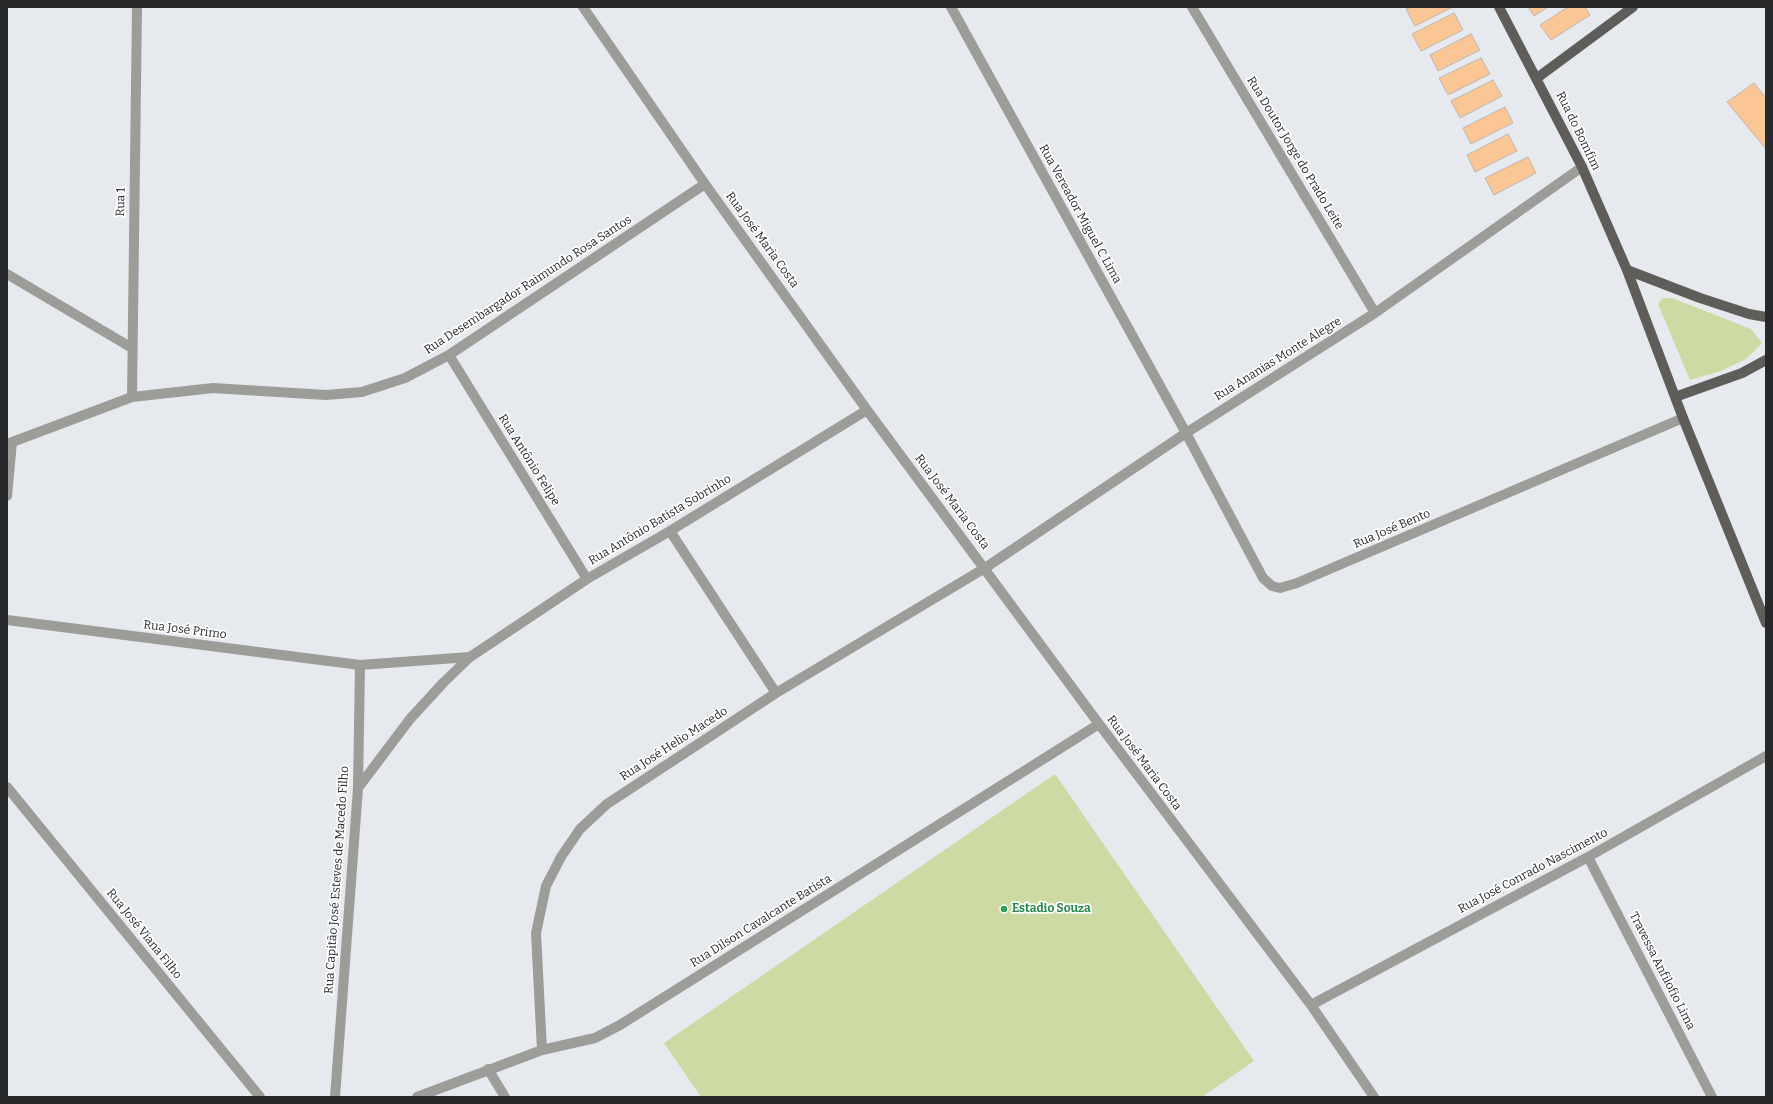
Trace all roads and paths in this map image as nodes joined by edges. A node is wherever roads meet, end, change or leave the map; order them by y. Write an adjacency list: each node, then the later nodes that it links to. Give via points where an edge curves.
1 (137, 7): 14 (street, Rua 1)
2 (583, 7): 9 (street, Rua José Maria Costa)
3 (951, 7): 21 (street, Rua Vereador Miguel C Lima)
4 (1192, 7): 12 (street, Rua Doutor Jorge do Prado Leite)
5 (1499, 7): 7 (main road, Rua do Bomfim)
6 (1633, 7): 7 (main road)
7 (1537, 78): 8 (main road, Rua do Bomfim)
8 (1582, 167): 10 (main road, Rua do Bomfim); 12 (street, Rua Ananias Monte Alegre)
9 (705, 184): 15 (street, Rua Desembargador Raimundo Rosa Santos); 19 (street, Rua José Maria Costa)
10 (1627, 270): 13 (main road, via 1700,298); 18 (main road, Rua do Bomfim)
11 (7, 274): 14 (street)
12 (1375, 313): 21 (street, Rua Ananias Monte Alegre)
13 (1766, 317)
14 (132, 348): 17 (street, Rua 1)
15 (449, 355): 17 (street, Rua Desembargador Raimundo Rosa Santos, via 405,378 362,392 326,395 213,388); 26 (street, Rua Antônio Felipe)
16 (1766, 360): 18 (main road, via 1742,372)
17 (132, 397): 22 (street, Rua Desembargador Raimundo Rosa Santos)
18 (1675, 397): 20 (main road, Rua do Bomfim)
19 (867, 410): 24 (street, Rua Antônio Batista Sobrinho); 25 (street, Rua José Maria Costa)
20 (1683, 418): 21 (street, Rua José Bento, via 1297,584 1280,588 1272,586 1262,578); 28 (main road, Rua do Bomfim)
21 (1186, 433): 25 (street, Rua Ananias Monte Alegre)
22 (10, 443): 23 (street)
23 (7, 496)
24 (670, 530): 26 (street, Rua Antônio Batista Sobrinho); 31 (street)
25 (985, 568): 31 (street, Rua José Helio Macedo); 32 (street, Rua José Maria Costa)
26 (587, 579): 29 (street, Rua Antônio Batista Sobrinho)
27 (7, 620): 30 (street, Rua José Primo)
28 (1766, 623)
29 (470, 657): 30 (street, Rua José Primo); 35 (street, Rua Antônio Batista Sobrinho, via 410,719)
30 (360, 665): 35 (street, Rua Capitão José Esteves de Macedo Filho)
31 (776, 693): 38 (street, Rua José Helio Macedo, via 607,804 580,829 561,857 546,886 536,933)
32 (1098, 724): 37 (street, Rua José Maria Costa); 38 (street, Rua Dilson Cavalcante Batista, via 620,1025 595,1038)
33 (1766, 756): 36 (street, Rua José Conrado Nascimento)
34 (7, 787): 40 (street, Rua José Viana Filho)
35 (358, 788): 41 (street, Rua Capitão José Esteves de Macedo Filho)
36 (1588, 857): 37 (street, Rua José Conrado Nascimento); 45 (street, Travessa Anfilofio Lima)
37 (1311, 1005): 44 (street, Rua José Maria Costa)
38 (542, 1050): 39 (street, Rua Dilson Cavalcante Batista)
39 (488, 1069): 42 (street, Rua Dilson Cavalcante Batista); 43 (street)
40 (260, 1097)
41 (335, 1097)
42 (417, 1097)
43 (505, 1097)
44 (1374, 1097)
45 (1712, 1097)

